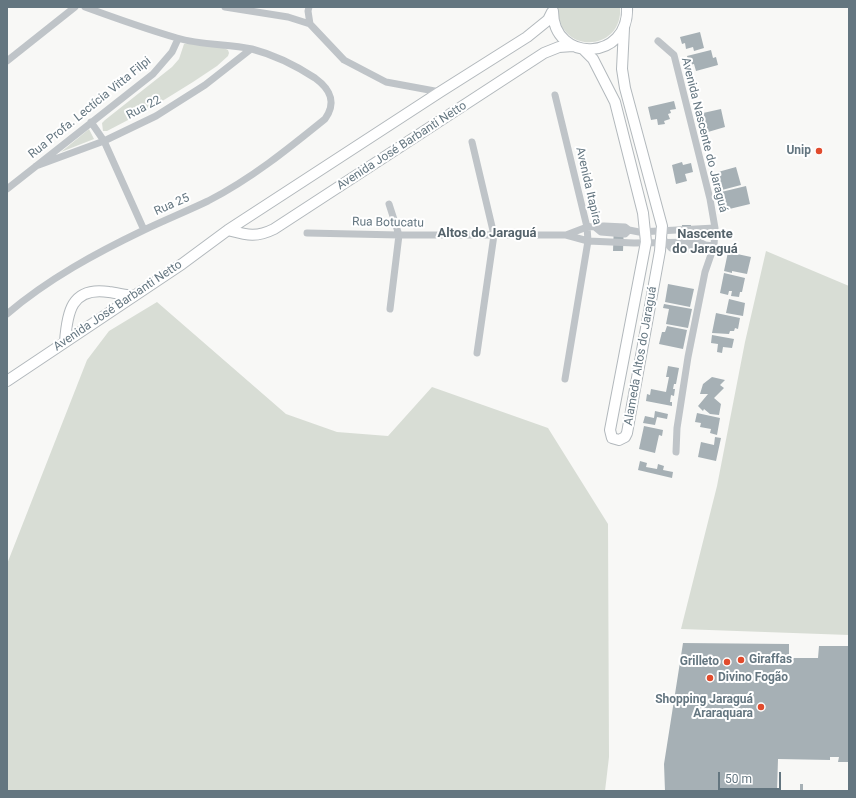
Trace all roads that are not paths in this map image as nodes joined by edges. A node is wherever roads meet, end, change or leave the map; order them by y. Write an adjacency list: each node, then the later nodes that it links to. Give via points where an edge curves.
1 (75, 7): 14 (street)
2 (85, 7): 9 (street)
3 (225, 7): 7 (street, via 288,17)
4 (309, 7): 7 (street)
5 (627, 7): 8 (street, Alameda Altos do Jaraguá, via 628,15)
6 (553, 10): 11 (street, via 558,32); 15 (street, Avenida José Barbanti Netto, via 548,20 527,37)
7 (310, 24): 15 (street, via 344,60 386,82)
8 (624, 28): 13 (street, via 607,46 595,50); 27 (street, Alameda Altos do Jaraguá, via 622,69 625,88 662,226)
9 (178, 38): 12 (street); 17 (street, Rua Profa. Lectícia Vitta Filpi, via 167,58 153,74)
10 (658, 41): 24 (street, Avenida Nascente do Jaraguá, via 674,55)
11 (573, 46): 13 (street); 26 (street, Avenida José Barbanti Netto, via 559,47 544,53 274,229 252,236)
12 (251, 49): 18 (street, Rua 22, via 205,85 156,116); 25 (street, Rua 25, via 275,56 298,67 325,86 331,100 325,119 269,163 209,200)
13 (583, 49): 32 (street, Alameda Altos do Jaraguá, via 593,59 615,102 643,213)
14 (7, 61)
15 (440, 92): 26 (street, Avenida José Barbanti Netto)
16 (555, 95): 23 (street, Avenida Itapira)
17 (92, 122): 18 (street); 20 (street, Rua Profa. Lectícia Vitta Filpi)
18 (104, 141): 20 (street, Rua 22); 25 (street)
19 (472, 142): 30 (street)
20 (36, 166): 21 (street, Rua Profa. Lectícia Vitta Filpi)
21 (7, 189)
22 (389, 204): 29 (street)
23 (587, 227): 31 (street, Rua Botucatu); 32 (street, via 625,227); 33 (street, Avenida Itapira)
24 (715, 228): 27 (street); 35 (street, Avenida Nascente do Jaraguá)
25 (144, 230): 38 (street, Rua 25, via 80,262)
26 (228, 230): 36 (street, Avenida José Barbanti Netto)
27 (661, 231): 32 (street); 34 (street, Alameda Altos do Jaraguá)
28 (307, 233): 29 (street, Rua Botucatu)
29 (399, 235): 30 (street, Rua Botucatu); 37 (street)
30 (494, 235): 31 (street, Rua Botucatu); 40 (street)
31 (566, 235): 33 (street, Rua Botucatu)
32 (646, 237): 33 (street, Rua Botucatu, via 634,243); 34 (street); 34 (street, Alameda Altos do Jaraguá, via 610,430 612,438 619,440 627,433)
33 (588, 241): 41 (street, Avenida Itapira)
34 (663, 242): 35 (street, via 671,248)
35 (714, 246): 43 (street, Avenida Nascente do Jaraguá, via 688,357 677,428)
36 (134, 296): 39 (street, Avenida José Barbanti Netto); 39 (street, via 96,291 84,294 74,302 68,314)
37 (390, 309)
38 (7, 314)
39 (65, 342): 42 (street, Avenida José Barbanti Netto)
40 (477, 353)
41 (565, 379)
42 (7, 381)
43 (676, 452)

